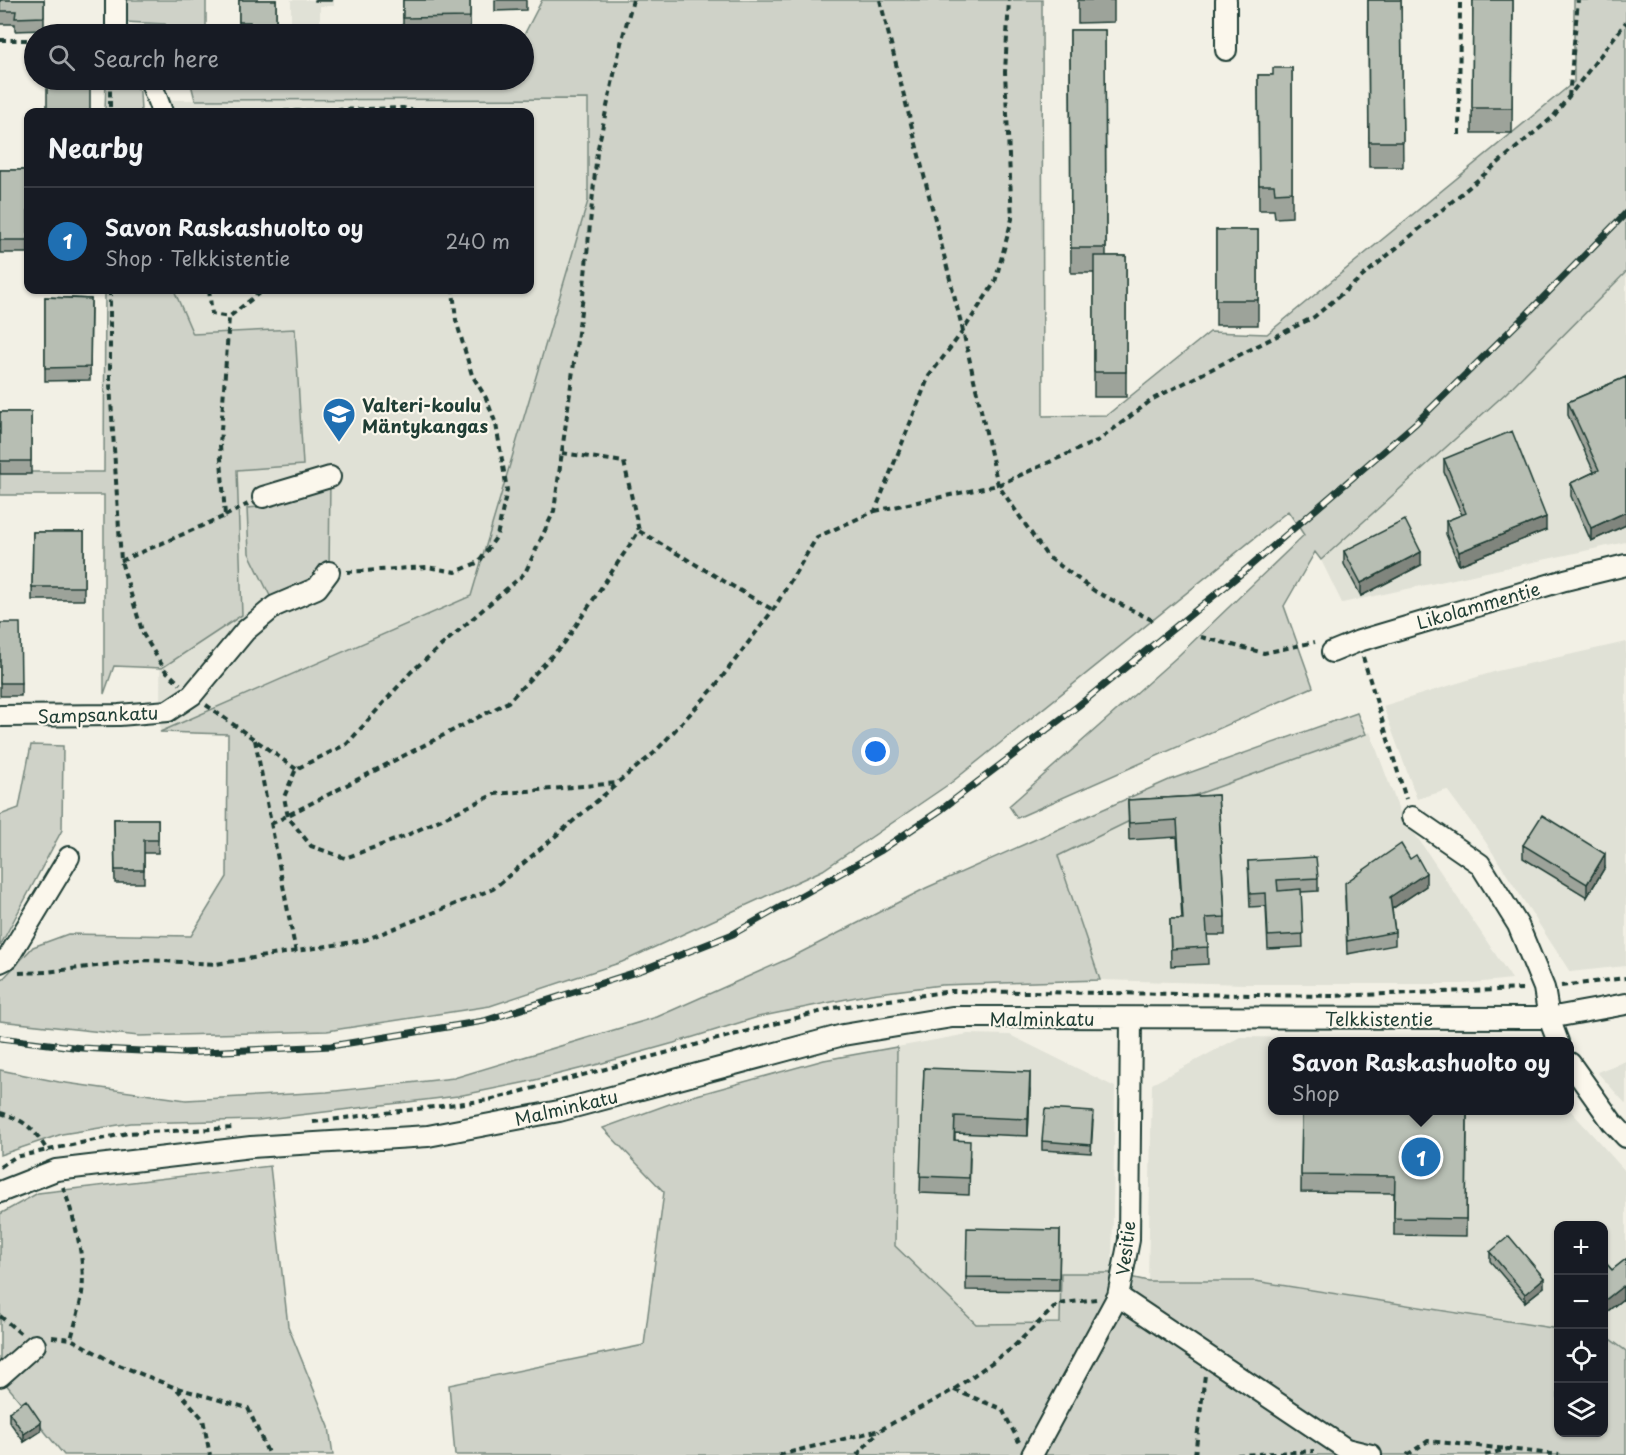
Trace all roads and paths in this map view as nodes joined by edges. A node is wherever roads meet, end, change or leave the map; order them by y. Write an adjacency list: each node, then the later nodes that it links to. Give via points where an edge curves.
1 (116, 0): 9 (street)
2 (633, 0): 25 (path, via 597,152)
3 (880, 0): 24 (path)
4 (1009, 0): 24 (path, via 1005,72 1012,219 995,282)
5 (1226, 0): 12 (street)
6 (1460, 0): 18 (path)
7 (1578, 0): 15 (path)
8 (1626, 22): 15 (path)
9 (116, 24)
10 (0, 40): 11 (path)
11 (24, 40)
12 (1226, 50)
13 (110, 90): 16 (path)
14 (154, 90): 17 (street)
15 (1569, 98): 27 (path, via 1552,117 1314,317 1153,399 1099,440)
16 (110, 108)
17 (160, 108)
18 (1459, 135)
19 (110, 294): 32 (path, via 110,384)
20 (209, 294): 23 (path, via 212,314)
21 (258, 294): 23 (path)
22 (453, 294): 34 (path, via 456,320 472,375 486,398 498,435 507,490 497,536 479,562 456,572 427,567)
23 (229, 317): 30 (path, via 219,445)
24 (963, 331): 27 (path); 29 (path, via 929,375)
25 (562, 453): 31 (path, via 624,462); 42 (path, via 554,511 525,573 411,672 347,744)
26 (330, 477): 28 (street)
27 (998, 485): 29 (path); 36 (path, via 1047,556 1096,591)
28 (263, 497): 30 (path)
29 (875, 511): 35 (path, via 817,537)
30 (225, 516): 32 (path)
31 (639, 531): 35 (path); 44 (path, via 565,642 508,702)
32 (121, 561): 39 (path, via 143,634 165,670)
33 (1626, 565): 37 (street, Likolammentie)
34 (329, 572): 39 (street, Sampsankatu, via 317,588 276,606 245,631)
35 (773, 610): 43 (path, via 713,689 654,753)
36 (1154, 621)
37 (1359, 641): 38 (street, Likolammentie); 45 (path)
38 (1332, 652)
39 (192, 695): 40 (street, Sampsankatu, via 168,711); 41 (path)
40 (0, 717)
41 (254, 739): 42 (path); 46 (path)
42 (297, 769): 44 (path, via 284,797)
43 (617, 783): 44 (path, via 495,794 403,837 345,858 311,846); 48 (path, via 493,889 365,940)
44 (288, 817): 46 (path)
45 (1412, 817): 52 (street, via 1480,864 1518,925 1544,988)
46 (271, 824): 48 (path)
47 (69, 857): 49 (street, via 8,958)
48 (296, 953): 49 (path, via 216,964 146,960 46,972)
49 (6, 968)
50 (1626, 1004): 52 (street, Telkkistentie)
51 (1131, 1018): 52 (street, Telkkistentie); 57 (street, Malminkatu, via 952,1017 843,1035 559,1111 428,1136 251,1147); 59 (street, Vesitie, via 1129,1240)
52 (1549, 1018): 53 (street)
53 (1556, 1037)
54 (1574, 1070): 56 (street)
55 (0, 1113): 57 (path, via 20,1119 32,1129)
56 (1626, 1137)
57 (56, 1170): 58 (street, Malminkatu); 61 (path, via 69,1204 81,1258 82,1292)
58 (0, 1192)
59 (1118, 1296): 63 (street); 66 (path, via 1058,1304 1011,1349); 70 (street, Vesitie)
60 (0, 1316): 62 (path)
61 (71, 1339): 62 (path, via 52,1337); 65 (path, via 114,1363)
62 (35, 1345): 64 (street)
63 (1207, 1356): 68 (street); 76 (path)
64 (0, 1376)
65 (176, 1388): 72 (path, via 203,1419); 73 (path, via 248,1408)
66 (953, 1390): 67 (path); 70 (path, via 1002,1408)
67 (880, 1430): 74 (path); 75 (path)
68 (1346, 1449): 71 (path); 78 (street)
69 (1508, 1449): 79 (path, via 1428,1441); 80 (path); 81 (path)
70 (1027, 1450)
71 (1293, 1453): 77 (path)
72 (211, 1455)
73 (269, 1455)
74 (779, 1455)
75 (857, 1455)
76 (1195, 1455)
77 (1237, 1455)
78 (1371, 1455)
79 (1407, 1455)
80 (1485, 1455)
81 (1559, 1455)

